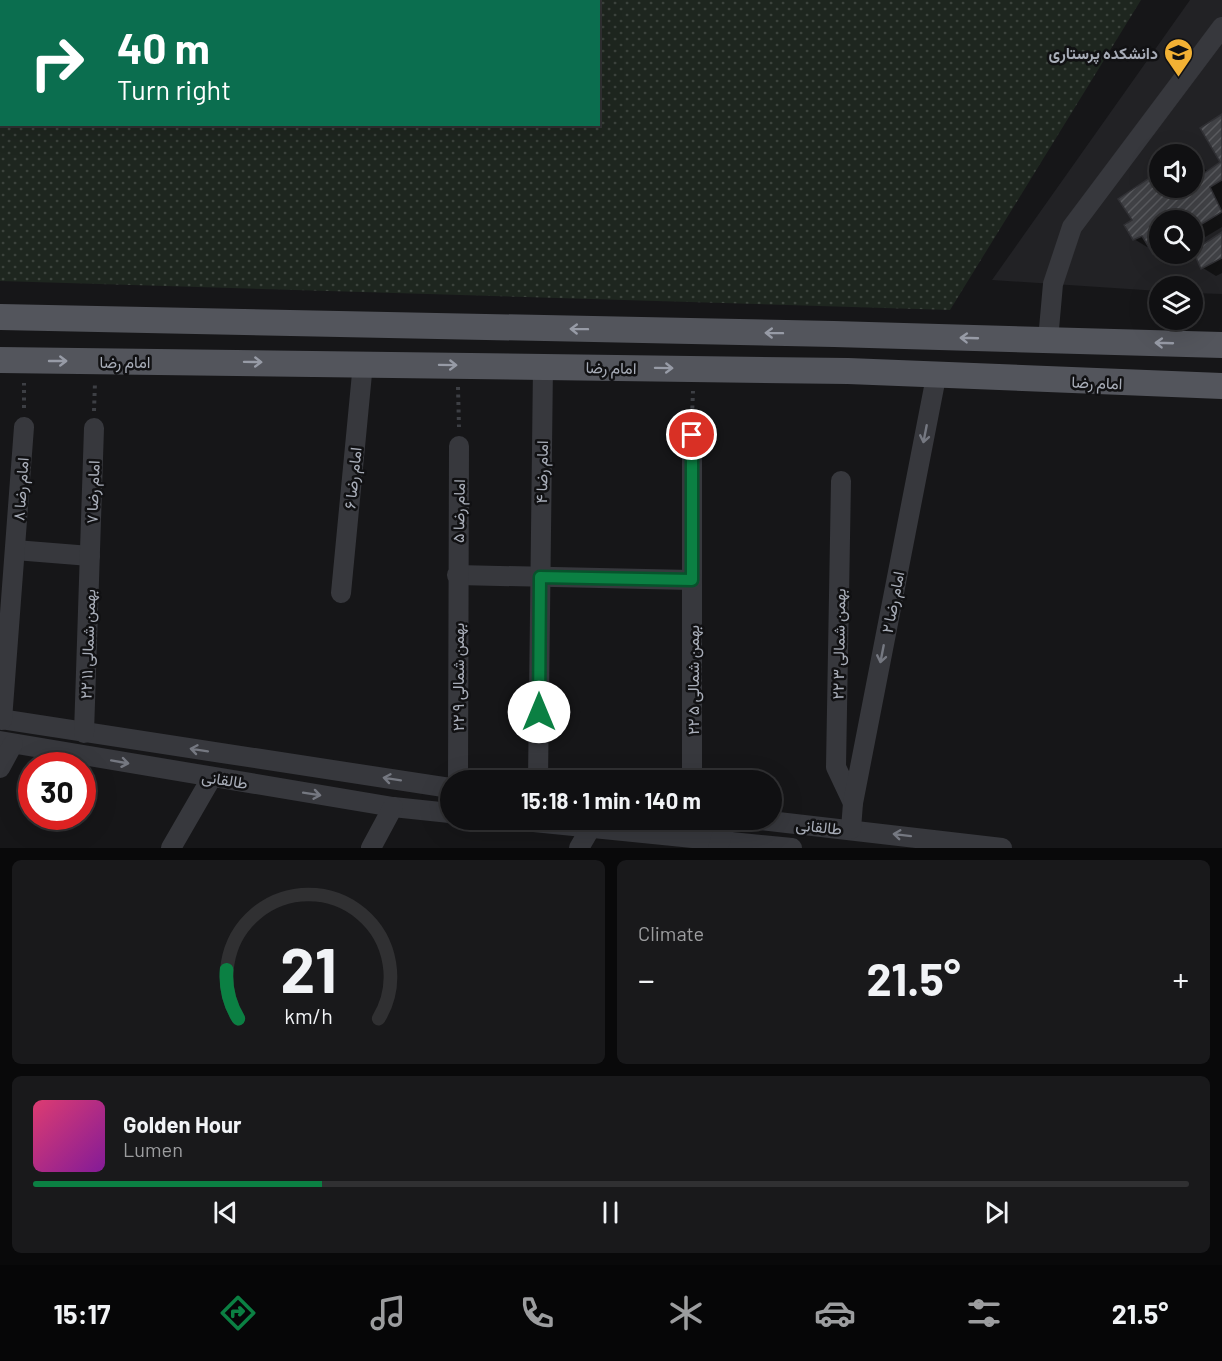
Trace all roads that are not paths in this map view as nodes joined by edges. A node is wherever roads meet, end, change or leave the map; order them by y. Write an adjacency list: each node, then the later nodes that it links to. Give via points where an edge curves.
1 (1222, 27): 4 (street, via 1072,227 1053,284)
2 (0, 317): 3 (main road)
3 (210, 321): 4 (main road, one-way to 3); 7 (main road)
4 (1048, 340): 5 (main road, one-way to 4)
5 (1222, 345)
6 (12, 360): 7 (main road, امام رضا, one-way to 7)
7 (210, 361): 8 (main road, امام رضا, one-way to 8)
8 (363, 363): 9 (main road, امام رضا, one-way to 9); 22 (street, امام رضا ۶)
9 (543, 366): 10 (main road, امام رضا, one-way to 10, via 848,371); 20 (street, امام رضا ۴)
10 (936, 377): 11 (main road, امام رضا); 32 (street, امام رضا ۲, one-way to 32)
11 (1222, 386)
12 (24, 427): 17 (street, امام رضا ۸)
13 (94, 428): 18 (street, امام رضا ۷)
14 (692, 435): 21 (street, ۲۲ بهمن شمالی ۵)
15 (459, 446): 19 (street, امام رضا ۵)
16 (841, 481): 32 (street, ۲۲ بهمن شمالی ۳, via 836,767)
17 (15, 550): 18 (street); 23 (street, امام رضا ۸)
18 (90, 556): 24 (street, ۲۲ بهمن شمالی ۱۱)
19 (457, 575): 20 (street); 27 (street, ۲۲ بهمن شمالی ۹)
20 (540, 577): 21 (street); 28 (street, امام رضا ۴)
21 (692, 580): 29 (street, ۲۲ بهمن شمالی ۵)
22 (341, 593)
23 (1, 719): 24 (street, طالقانی)
24 (84, 733): 31 (street, طالقانی, one-way to 24)
25 (6, 742): 26 (street); 30 (street, طالقانی, one-way to 30)
26 (0, 768)
27 (458, 770)
28 (538, 770)
29 (692, 770)
30 (212, 777): 33 (street, طالقانی, one-way to 33); 40 (street)
31 (440, 786)
32 (854, 803): 36 (street, امام رضا ۲)
33 (393, 807): 34 (street, طالقانی); 41 (street)
34 (440, 812)
35 (782, 822): 36 (street, طالقانی)
36 (851, 829): 44 (street, طالقانی, one-way to 36)
37 (589, 830): 42 (street)
38 (599, 830): 39 (street, طالقانی)
39 (720, 844): 43 (street, طالقانی)
40 (171, 848)
41 (370, 848)
42 (579, 848)
43 (792, 848)
44 (1002, 848)

